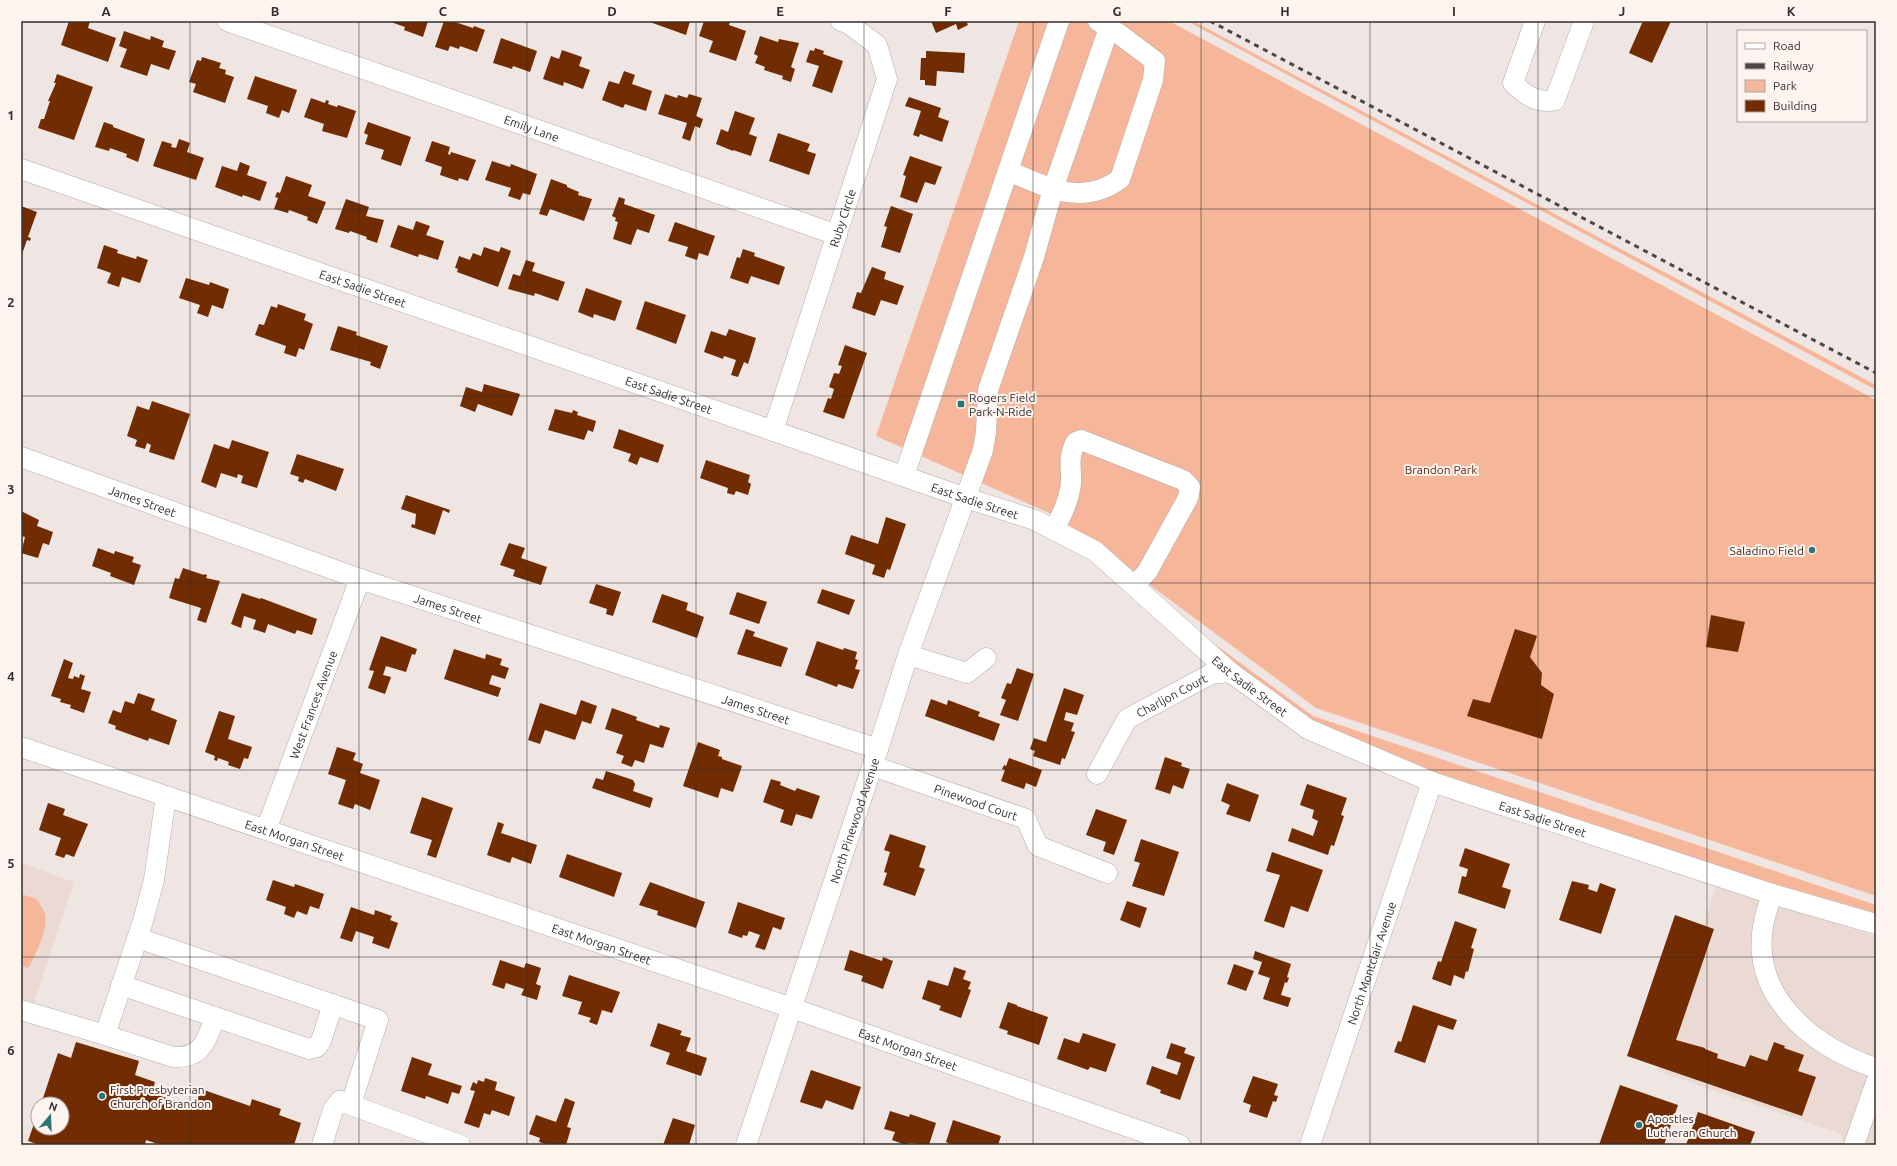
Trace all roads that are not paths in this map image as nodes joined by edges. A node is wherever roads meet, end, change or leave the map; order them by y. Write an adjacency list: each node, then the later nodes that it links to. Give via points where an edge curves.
1 (227, 21): 7 (street, Emily Lane)
2 (841, 21): 11 (street, Ruby Circle, via 877,45 887,79)
3 (1059, 21): 9 (street)
4 (1535, 21): 5 (street, via 1513,83 1526,96 1546,102 1555,100)
5 (1584, 21)
6 (1103, 24): 10 (street, North Pinewood Avenue); 10 (street, via 1155,61 1153,80 1120,178 1108,188 1090,193)
7 (270, 28): 11 (street, Emily Lane)
8 (21, 169): 12 (street, East Sadie Street)
9 (1008, 171): 10 (street); 14 (street)
10 (1053, 189): 15 (street, North Pinewood Avenue, via 1034,257 988,390 984,450)
11 (837, 235): 12 (street, Ruby Circle)
12 (773, 431): 14 (street, East Sadie Street)
13 (21, 457): 17 (street, James Street)
14 (904, 476): 15 (street, East Sadie Street)
15 (966, 498): 16 (street, East Sadie Street, via 1035,520); 19 (street, North Pinewood Avenue)
16 (1054, 530): 18 (street, East Sadie Street, via 1095,551); 18 (street, via 1066,508 1069,496 1070,458 1076,442 1081,440 1183,480 1190,487 1191,493 1146,572)
17 (360, 579): 23 (street, James Street); 27 (street, West Frances Avenue)
18 (1134, 586): 21 (street, East Sadie Street)
19 (908, 655): 20 (street, via 967,673); 23 (street, North Pinewood Avenue)
20 (986, 658)
21 (1230, 672): 24 (street, Charljon Court, via 1211,674 1127,720); 25 (street, East Sadie Street, via 1308,729)
22 (21, 747): 26 (street, East Morgan Street)
23 (876, 758): 28 (street, Pinewood Court, via 1026,819 1038,846); 34 (street, North Pinewood Avenue)
24 (1097, 774)
25 (1432, 782): 29 (street, East Sadie Street); 45 (street, North Montclair Avenue)
26 (166, 796): 27 (street, East Morgan Street); 31 (street, via 154,880)
27 (266, 830): 34 (street, East Morgan Street)
28 (1107, 873)
29 (1772, 894): 30 (street, East Sadie Street); 38 (street, via 1764,921 1762,948 1774,992 1793,1019 1820,1041)
30 (1876, 924)
31 (138, 938): 32 (street); 33 (street)
32 (121, 985): 36 (street); 37 (street)
33 (333, 1004): 36 (street, via 321,1041 317,1047 310,1049); 40 (street, via 378,1020)
34 (792, 1008): 43 (street, North Pinewood Avenue); 44 (street, East Morgan Street)
35 (22, 1013): 37 (street)
36 (215, 1017): 37 (street, via 205,1044 184,1058 173,1057)
37 (105, 1035)
38 (1876, 1068)
39 (1876, 1083): 46 (street)
40 (351, 1104): 41 (street, via 340,1101 337,1104); 42 (street)
41 (322, 1145)
42 (460, 1145)
43 (746, 1145)
44 (1180, 1145)
45 (1310, 1145)
46 (1854, 1145)

